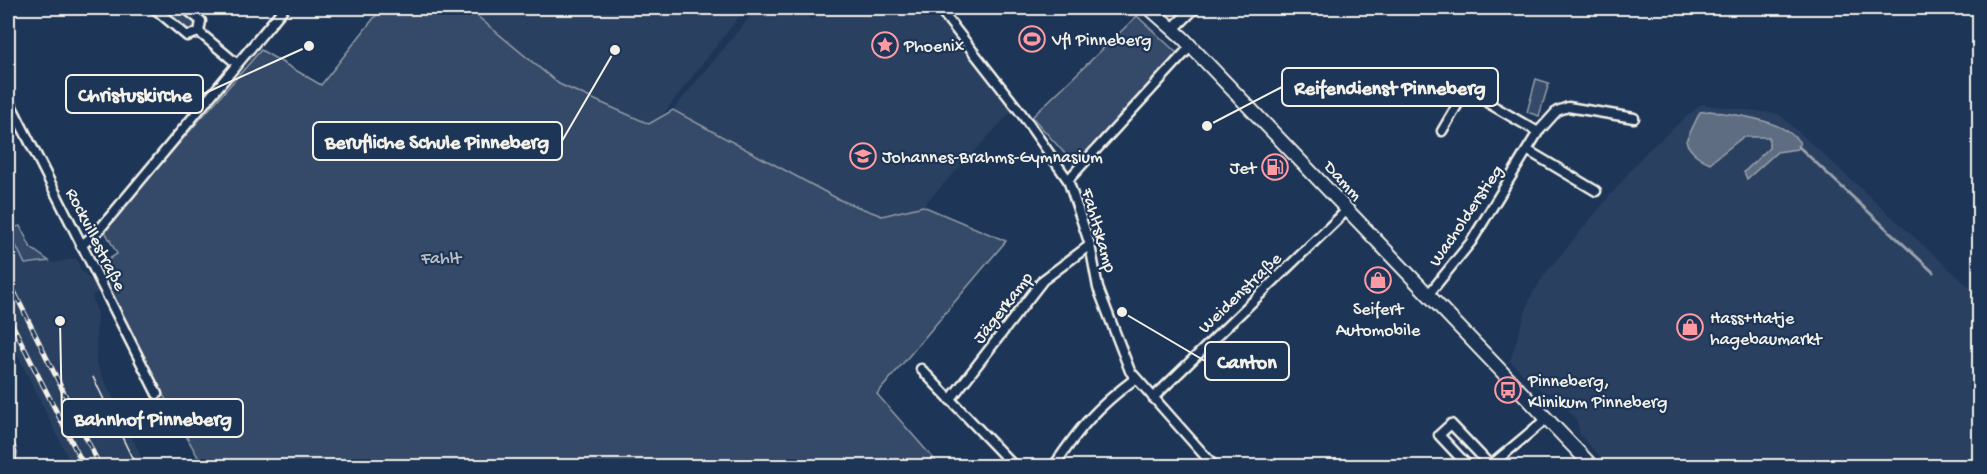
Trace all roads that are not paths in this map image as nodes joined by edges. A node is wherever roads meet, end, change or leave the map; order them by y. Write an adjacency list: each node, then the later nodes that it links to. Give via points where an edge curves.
1 (154, 8): 8 (street, via 187,36)
2 (185, 8): 8 (street, via 201,21)
3 (284, 8): 10 (street)
4 (939, 8): 16 (street, Fahltskamp)
5 (1149, 8): 7 (main road, Damm)
6 (1194, 8): 7 (street)
7 (1173, 29): 9 (main road, Damm)
8 (199, 32): 10 (street)
9 (1191, 46): 16 (street); 18 (main road, Damm)
10 (236, 63): 20 (street, via 99,230)
11 (8, 99): 20 (street, Rockvillestraße)
12 (1634, 118): 14 (street, Wacholderstieg, via 1568,106 1557,111)
13 (1442, 131): 14 (street, via 1472,80 1488,103)
14 (1538, 132): 15 (street, Wacholderstieg)
15 (1527, 150): 17 (street); 21 (street, Wacholderstieg, via 1471,242)
16 (1068, 180): 19 (street, Fahltskamp)
17 (1596, 191)
18 (1347, 210): 21 (main road, Damm); 25 (street, Weidenstraße)
19 (1090, 245): 23 (street, Fahltskamp, via 1098,288); 26 (street, Jägerkamp, via 1043,280)
20 (81, 246): 24 (street, Rockvillestraße)
21 (1428, 295): 27 (main road, Damm)
22 (921, 369): 26 (street)
23 (1136, 378): 25 (street, Fahltskamp); 31 (street, via 1084,422)
24 (157, 394)
25 (1153, 398): 32 (street, Fahltskamp)
26 (950, 400): 30 (street)
27 (1546, 419): 34 (street); 35 (main road, Damm)
28 (8, 442): 29 (street)
29 (10, 466)
30 (1014, 466)
31 (1054, 466)
32 (1214, 466)
33 (1468, 466): 34 (street, via 1439,435 1451,424)
34 (1491, 466)
35 (1592, 466)

